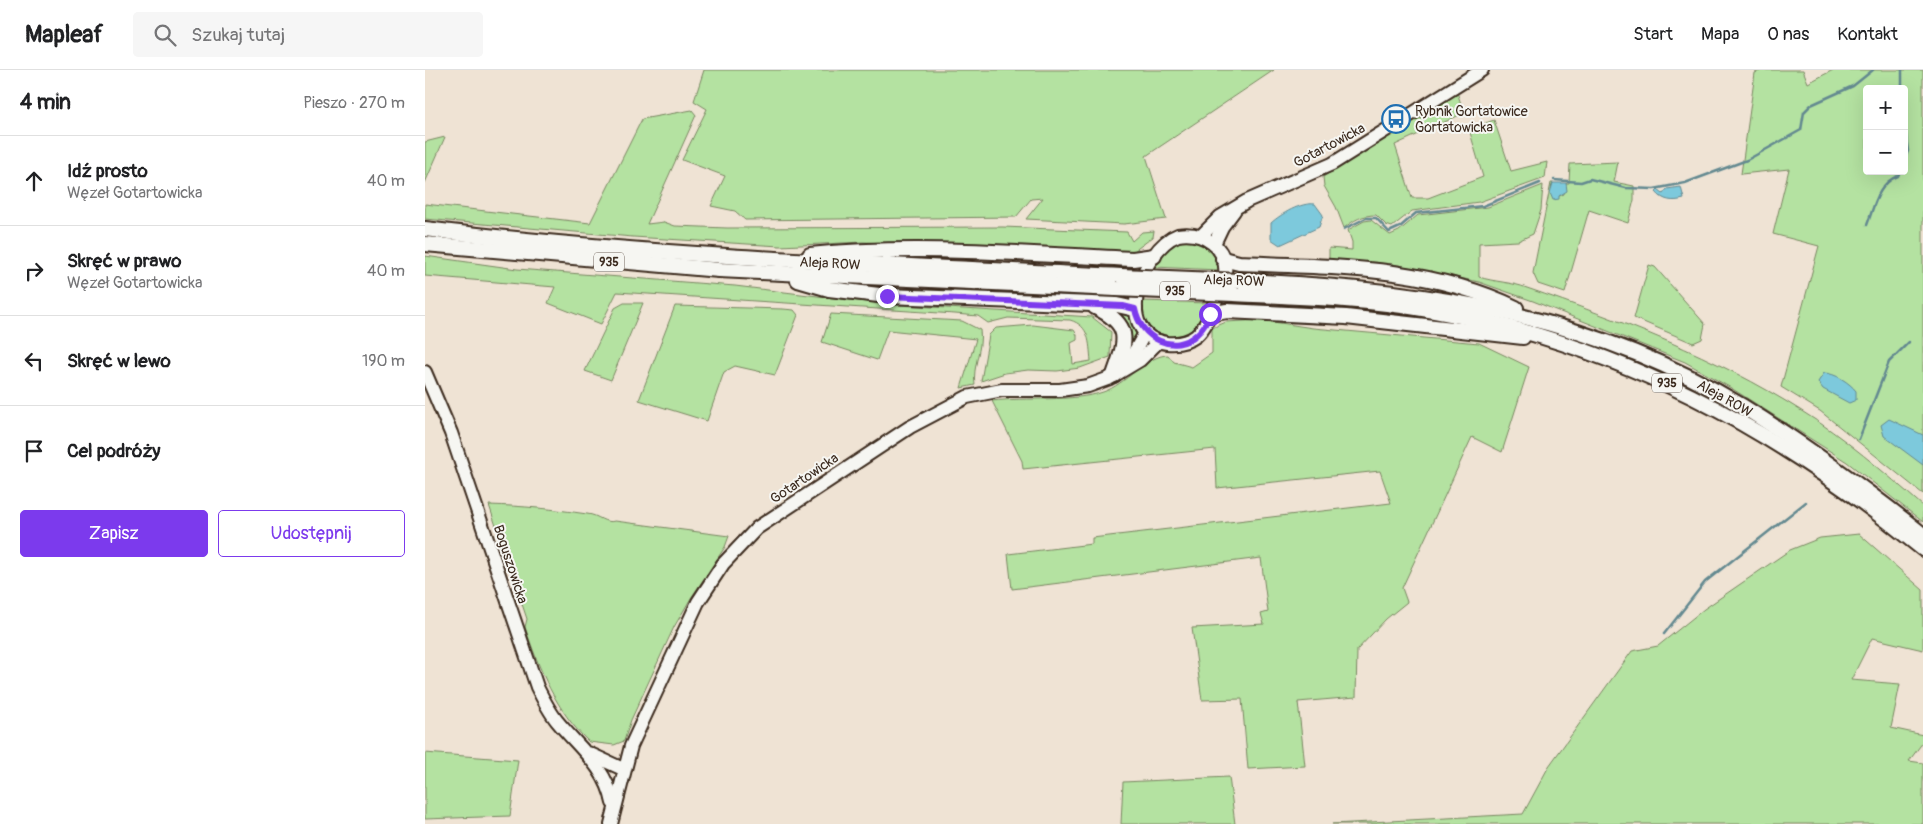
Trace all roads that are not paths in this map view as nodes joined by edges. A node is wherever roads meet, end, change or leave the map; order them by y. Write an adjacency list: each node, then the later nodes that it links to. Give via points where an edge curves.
1 (1482, 70): 2 (street, Gotartowicka, via 1332,164 1259,194)
2 (1237, 207): 4 (street, Gotartowicka, via 1220,217); 6 (street, Gotartowicka, via 1222,227)
3 (425, 229): 8 (main road, Aleja ROW / 935, via 581,246)
4 (1201, 236): 6 (street); 7 (street, via 1184,234 1172,238)
5 (425, 244): 10 (main road, Aleja ROW / 935, via 595,261)
6 (1215, 244): 9 (street)
7 (1153, 256): 8 (main road, via 853,250); 12 (street, via 1137,294)
8 (764, 259): 14 (main road, Aleja ROW / 935, bridge, via 1337,286 1415,294)
9 (1223, 259): 13 (street, via 1223,281); 14 (main road, via 1239,263 1376,270 1428,279 1487,294)
10 (772, 273): 11 (main road, via 829,289 865,294); 16 (main road, Aleja ROW / 935, bridge, via 1344,300 1413,307 1477,319)
11 (1091, 304): 12 (main road); 19 (main road, via 1113,316 1123,332)
12 (1135, 309): 15 (street)
13 (1210, 314): 16 (main road, via 1227,311 1346,317); 17 (street, via 1201,331 1188,341)
14 (1545, 323): 20 (main road, Aleja ROW / 935, via 1646,359 1741,406 1821,457)
15 (1145, 332): 17 (street); 19 (street)
16 (1553, 339): 21 (main road, Aleja ROW / 935, via 1629,366 1732,416 1809,464)
17 (1159, 341): 19 (street, Gotartowicka, via 1140,360)
18 (425, 372): 22 (street, Boguszowicka, via 451,433 537,687 557,721)
19 (1120, 372): 24 (street, Gotartowicka, via 1080,388 1002,390 967,397 910,427 757,528 723,564 698,602 637,732)
20 (1923, 535)
21 (1923, 549)
22 (588, 754): 23 (street, Boguszowicka); 24 (street, Boguszowicka)
23 (602, 773): 24 (street); 25 (street, Boguszowicka, via 609,784)
24 (623, 773): 25 (street, Gotartowicka)
25 (614, 808): 26 (street, Gotartowicka)
26 (611, 824)

